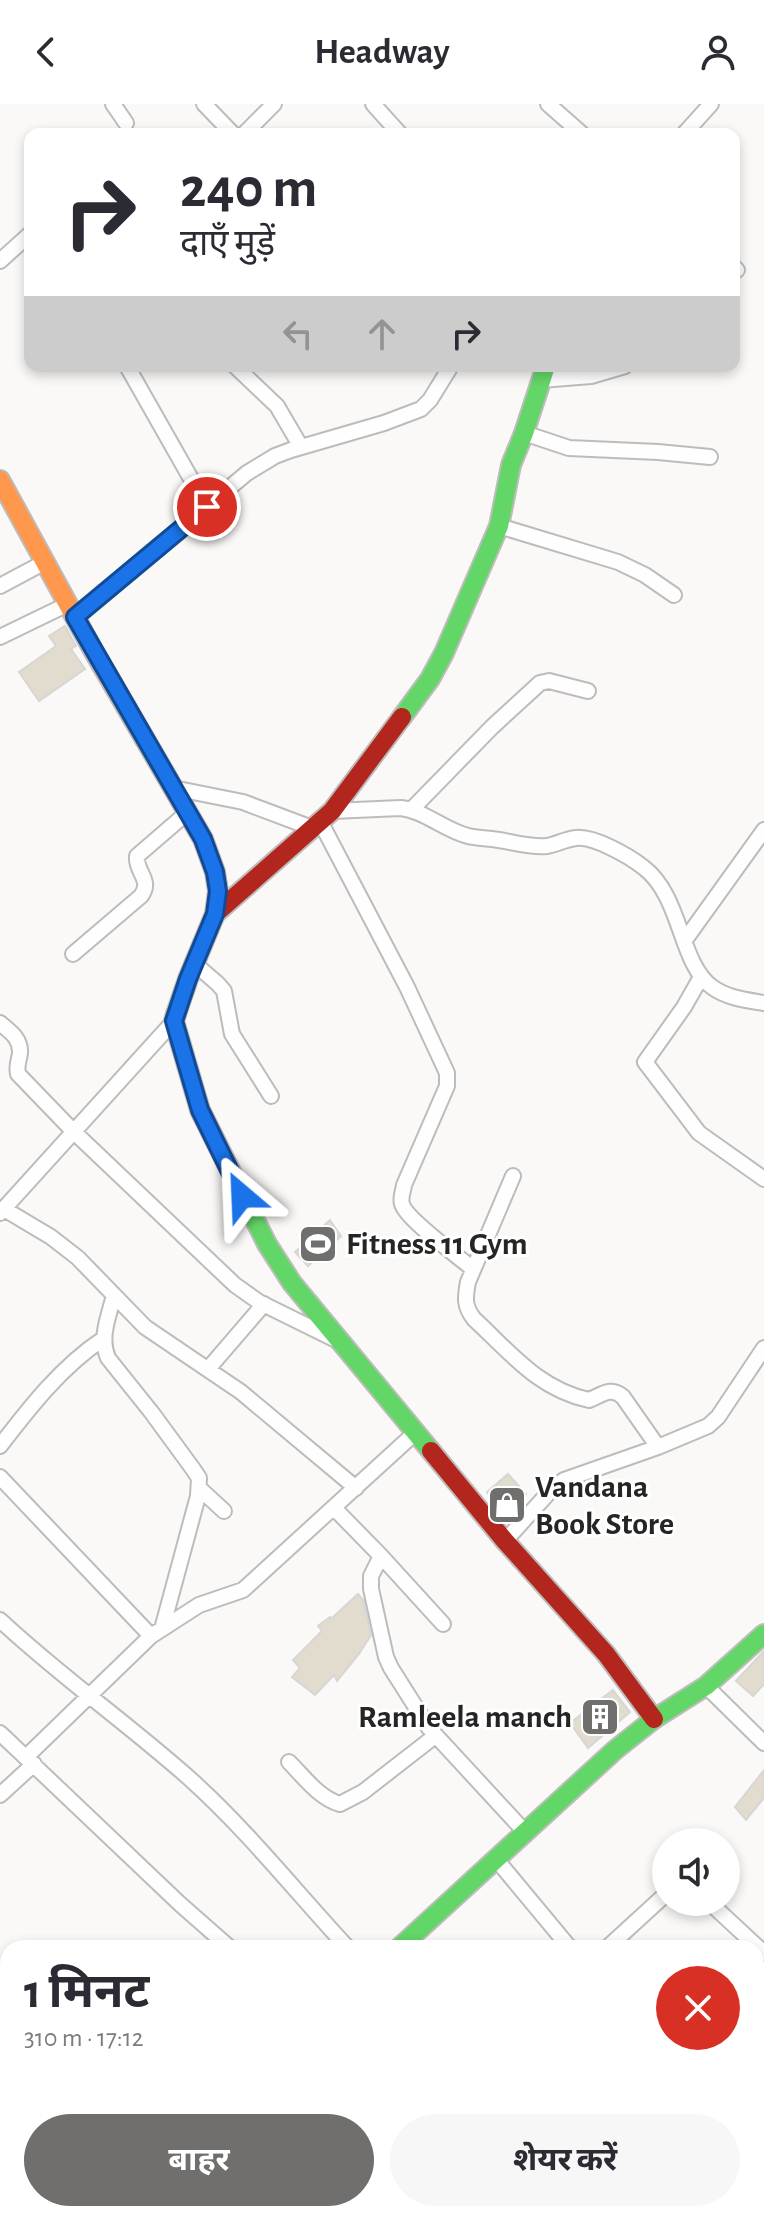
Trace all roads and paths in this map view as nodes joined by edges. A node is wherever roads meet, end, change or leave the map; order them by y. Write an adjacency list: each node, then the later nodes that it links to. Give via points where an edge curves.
1 (113, 104): 7 (street)
2 (204, 104): 8 (street)
3 (274, 104): 9 (street)
4 (373, 104): 10 (street)
5 (548, 104): 11 (street)
6 (711, 104): 12 (street)
7 (126, 123)
8 (227, 128)
9 (250, 128)
10 (395, 128)
11 (575, 128)
12 (689, 128)
13 (24, 239): 14 (street)
14 (0, 261)
15 (130, 372): 24 (street)
16 (241, 372): 21 (street, via 277,406)
17 (447, 372): 21 (street, via 421,409)
18 (605, 372): 19 (street)
19 (543, 373): 20 (street)
20 (524, 433): 22 (street, via 569,448); 25 (street, via 511,465)
21 (301, 447): 24 (street, via 247,473)
22 (710, 457)
23 (0, 480): 26 (street)
24 (207, 507): 29 (street)
25 (499, 526): 28 (street, via 618,562); 35 (street, via 430,679)
26 (45, 562): 27 (street); 29 (street)
27 (0, 586)
28 (674, 595)
29 (71, 610): 30 (street); 32 (street)
30 (0, 637)
31 (588, 691): 33 (street, via 540,683)
32 (173, 788): 34 (street); 35 (street)
33 (412, 809): 35 (street); 38 (street, via 471,837 544,846 584,838 628,857 663,889)
34 (188, 812): 37 (street, via 215,872); 39 (street, via 137,856 146,883 141,896)
35 (321, 820): 37 (street); 50 (street, via 447,1073 447,1086 401,1201 413,1220)
36 (764, 830): 38 (street)
37 (215, 914): 40 (street)
38 (685, 940): 41 (street)
39 (73, 954)
40 (195, 964): 43 (street); 45 (street, via 224,991 232,1034)
41 (701, 977): 42 (street, via 721,992); 48 (street, via 645,1062 699,1133)
42 (764, 1003)
43 (174, 1021): 46 (street); 54 (street, via 200,1110 242,1196 292,1283)
44 (0, 1023): 46 (street, via 17,1038 18,1074)
45 (271, 1096)
46 (74, 1132): 49 (street); 52 (street, via 235,1285)
47 (513, 1176): 50 (street)
48 (764, 1179)
49 (2, 1211): 51 (street, via 51,1237)
50 (473, 1269): 59 (street, via 467,1309 522,1367 580,1398 617,1391)
51 (114, 1295): 53 (street); 56 (street, via 145,1327)
52 (264, 1304): 54 (street); 56 (street)
53 (103, 1339): 58 (street, via 74,1361); 61 (street, via 108,1358 193,1469)
54 (340, 1343): 57 (street)
55 (764, 1348): 59 (street, via 718,1417)
56 (208, 1369): 62 (street)
57 (415, 1433): 62 (street); 65 (street)
58 (0, 1446)
59 (658, 1447): 65 (street, via 564,1480)
60 (0, 1477): 69 (street)
61 (199, 1488): 64 (street); 69 (street)
62 (356, 1488): 63 (street)
63 (334, 1508): 66 (street); 69 (street, via 243,1590 199,1605)
64 (224, 1511)
65 (505, 1541): 73 (street, via 606,1654)
66 (381, 1556): 68 (street); 75 (street, via 371,1589 386,1657)
67 (0, 1620): 72 (street)
68 (443, 1624)
69 (156, 1632): 72 (street)
70 (764, 1634): 71 (street)
71 (706, 1686): 73 (street); 76 (street)
72 (89, 1695): 77 (street); 85 (street, via 249,1836)
73 (654, 1719): 80 (street)
74 (0, 1733): 77 (street)
75 (435, 1736): 78 (street, via 340,1804 319,1793); 80 (street)
76 (764, 1743)
77 (30, 1761): 79 (street); 84 (street)
78 (289, 1762)
79 (0, 1795)
80 (525, 1832): 81 (street)
81 (496, 1859): 86 (street); 87 (street)
82 (652, 1907): 88 (street)
83 (724, 1916): 89 (street)
84 (221, 1940)
85 (340, 1940)
86 (408, 1940)
87 (563, 1940)
88 (616, 1940)
89 (750, 1940)

